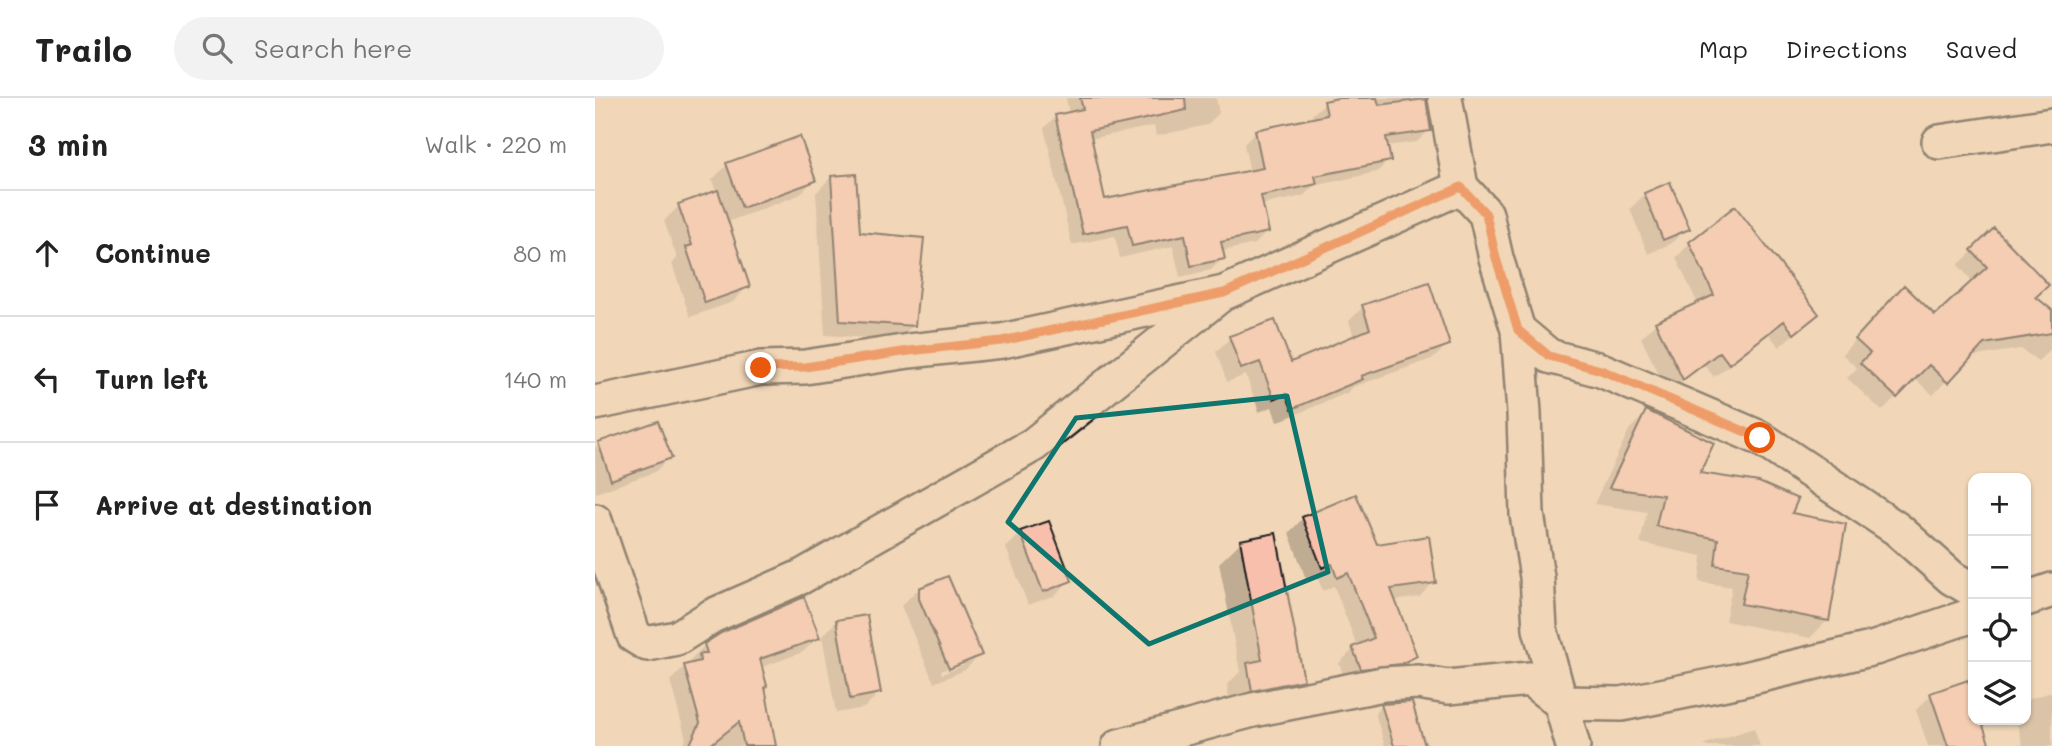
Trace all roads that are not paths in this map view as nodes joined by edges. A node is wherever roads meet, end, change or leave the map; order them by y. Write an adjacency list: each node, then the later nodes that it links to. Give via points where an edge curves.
1 (1445, 98): 4 (street)
2 (2052, 125): 3 (street)
3 (1939, 142)
4 (1461, 187): 5 (street); 6 (street, via 1486,214)
5 (1224, 293): 7 (street, via 1002,341 805,367 761,368); 8 (street, via 1033,445 801,578 712,616 677,638 647,644 634,636)
6 (1518, 330): 9 (street, via 1549,356 1601,370 1760,438 1897,529); 13 (street, via 1527,514 1540,629)
7 (595, 402)
8 (595, 521)
9 (1968, 587)
10 (2052, 590): 11 (street)
11 (2031, 597)
12 (1968, 617): 13 (street, via 1875,648 1740,680 1621,704)
13 (1561, 703): 14 (street, via 1530,679 1448,687 1418,682 1383,684 1253,710); 15 (street)
14 (1119, 746)
15 (1573, 746)

